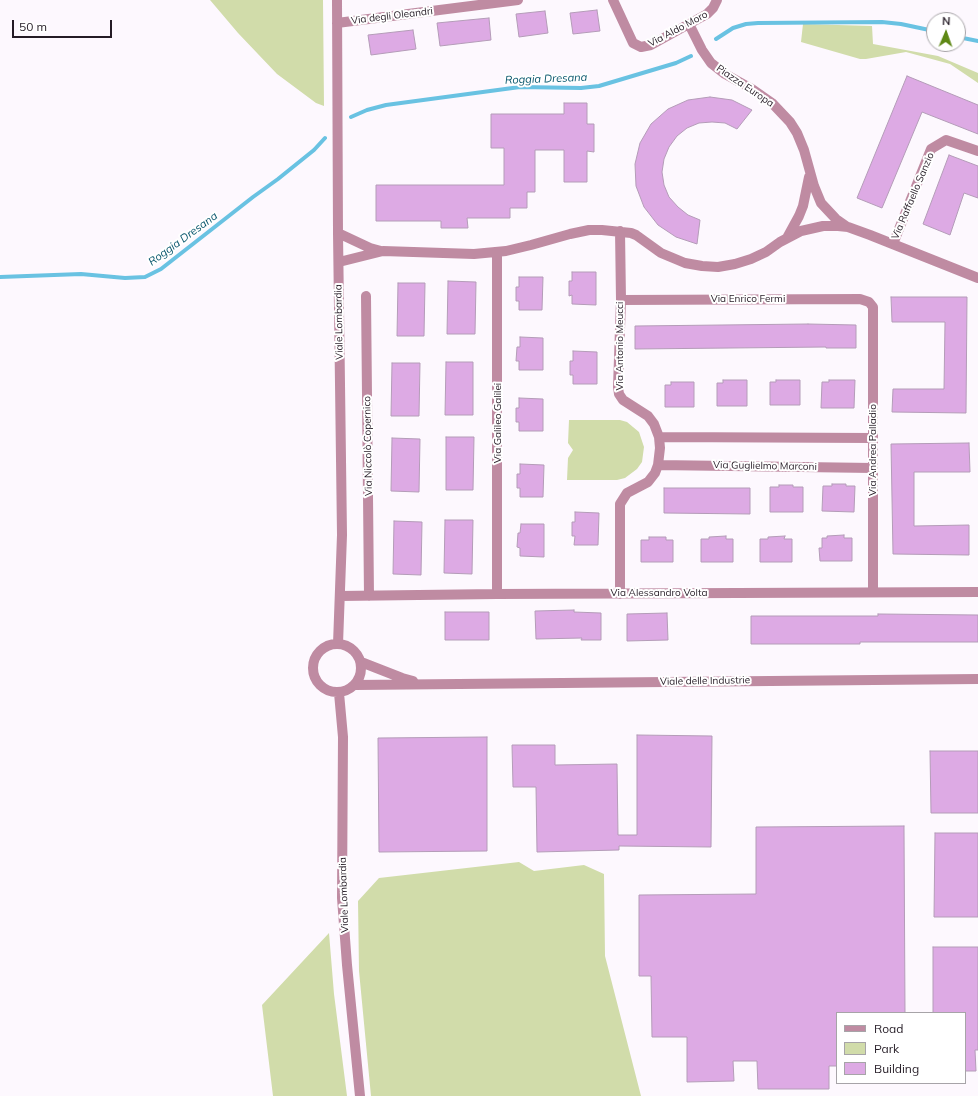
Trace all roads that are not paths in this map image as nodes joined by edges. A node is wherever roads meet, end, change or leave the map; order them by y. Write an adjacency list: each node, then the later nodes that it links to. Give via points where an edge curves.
1 (337, 0): 5 (street, Viale Lombardia)
2 (518, 0): 5 (street, Via degli Oleandri)
3 (613, 0): 6 (street, Via Aldo Moro, via 631,40 638,46 651,45)
4 (717, 0): 6 (street, Via Aldo Moro, via 711,11)
5 (338, 23): 11 (street, Viale Lombardia)
6 (689, 24): 8 (street, Piazza Europa, via 705,55 715,67 766,99 786,117 799,138)
7 (978, 151): 13 (street, Via Raffaello Sanzio, via 946,140 931,149)
8 (810, 169): 9 (street, Piazza Europa, via 821,203); 12 (street, via 803,206)
9 (848, 227): 12 (street, via 816,227); 13 (street)
10 (620, 231): 12 (street, via 636,235 677,261 710,267 727,266 751,259); 15 (street, via 581,231); 19 (street, Via Antonio Meucci)
11 (338, 233): 14 (street, via 370,248); 16 (street, Viale Lombardia)
12 (786, 238)
13 (893, 244): 17 (street)
14 (383, 251): 15 (street, via 468,254); 16 (street)
15 (497, 252): 27 (street, Via Galileo Galilei)
16 (339, 262): 29 (street, Viale Lombardia, via 342,535)
17 (978, 278)
18 (366, 296): 30 (street, Via Niccolò Copernico)
19 (621, 300): 20 (street, Via Enrico Fermi, via 860,299 869,302); 21 (street, Via Antonio Meucci, via 618,387 623,400 648,416)
20 (873, 307): 22 (street, Via Andrea Palladio)
21 (659, 437): 22 (street); 23 (street, Via Antonio Meucci)
22 (873, 438): 24 (street, Via Andrea Palladio)
23 (658, 465): 24 (street, Via Guglielmo Marconi); 28 (street, Via Antonio Meucci, via 648,482 627,493 620,504)
24 (873, 468): 25 (street, Via Andrea Palladio)
25 (873, 592): 26 (street, Via Alessandro Volta); 28 (street, Via Alessandro Volta)
26 (978, 592)
27 (497, 594): 28 (street, Via Alessandro Volta); 30 (street, Via Alessandro Volta)
28 (620, 594)
29 (340, 596): 30 (street, Via Alessandro Volta); 31 (street, Viale Lombardia)
30 (369, 596)
31 (338, 644): 32 (street, via 353,649); 36 (street, via 327,646 318,654 313,668 314,676 324,689)
32 (361, 662): 34 (street, Viale delle Industrie, via 402,678); 35 (street, via 362,670)
33 (978, 679): 34 (street, Viale delle Industrie)
34 (431, 684): 35 (street, Viale delle Industrie)
35 (355, 685): 36 (street)
36 (339, 693): 37 (street, Viale Lombardia, via 343,737 343,906)
37 (360, 1096)

